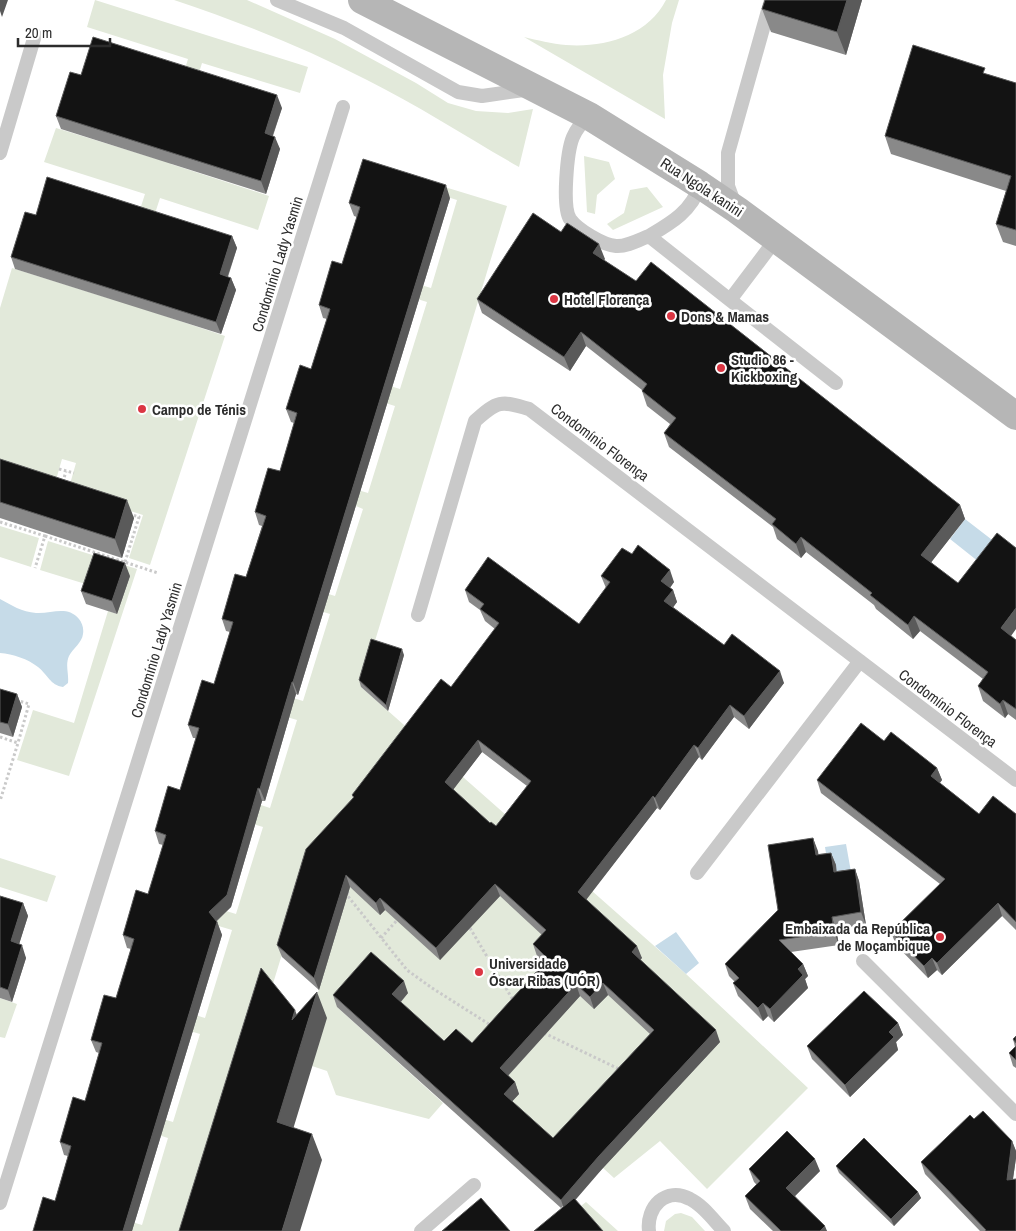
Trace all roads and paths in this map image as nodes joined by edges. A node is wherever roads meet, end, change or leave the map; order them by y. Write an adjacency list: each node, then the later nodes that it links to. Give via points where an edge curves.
1 (277, 0): 5 (lane, via 344,28 458,92 482,96)
2 (362, 0): 5 (main road, Rua Ngola kanini)
3 (771, 0): 10 (lane, via 728,153 728,186)
4 (36, 35): 8 (lane)
5 (537, 88): 7 (main road, Rua Ngola kanini)
6 (343, 107): 45 (lane, Condomínio Lady Yasmin)
7 (589, 116): 9 (main road, Rua Ngola kanini); 11 (lane, via 578,126 567,163 566,198 570,219 596,240 616,246)
8 (0, 154)
9 (700, 185): 10 (main road, Rua Ngola kanini); 11 (lane, via 688,208 673,222)
10 (737, 210): 12 (main road, Rua Ngola kanini)
11 (648, 236): 13 (lane)
12 (776, 238): 13 (lane); 15 (main road, Rua Ngola kanini)
13 (730, 300): 14 (lane)
14 (836, 383)
15 (1016, 416)
16 (59, 469): 17 (path)
17 (66, 471): 18 (path); 19 (path)
18 (74, 473)
19 (63, 485)
20 (121, 511): 23 (path, via 139,516)
21 (0, 522): 22 (path)
22 (45, 536): 23 (path); 24 (path)
23 (125, 562): 25 (path)
24 (35, 568)
25 (158, 573)
26 (418, 615): 27 (lane, Condomínio Florença, via 475,421 492,406 509,402 530,408)
27 (860, 661): 31 (lane, Condomínio Florença); 33 (lane)
28 (15, 699): 30 (path, via 30,704)
29 (0, 737): 30 (path)
30 (18, 742): 32 (path)
31 (1016, 780)
32 (0, 801)
33 (697, 873)
34 (349, 886): 37 (path, via 347,895)
35 (401, 916): 37 (path)
36 (470, 928): 39 (path)
37 (381, 938): 40 (path, via 407,970)
38 (863, 960): 43 (lane)
39 (513, 1001)
40 (494, 1027)
41 (536, 1029): 42 (path)
42 (620, 1070)
43 (1016, 1114)
44 (474, 1185): 46 (lane)
45 (0, 1203)
46 (421, 1231)
47 (649, 1231): 48 (lane, via 650,1213 655,1204 663,1198 682,1196 691,1199)
48 (724, 1231)

